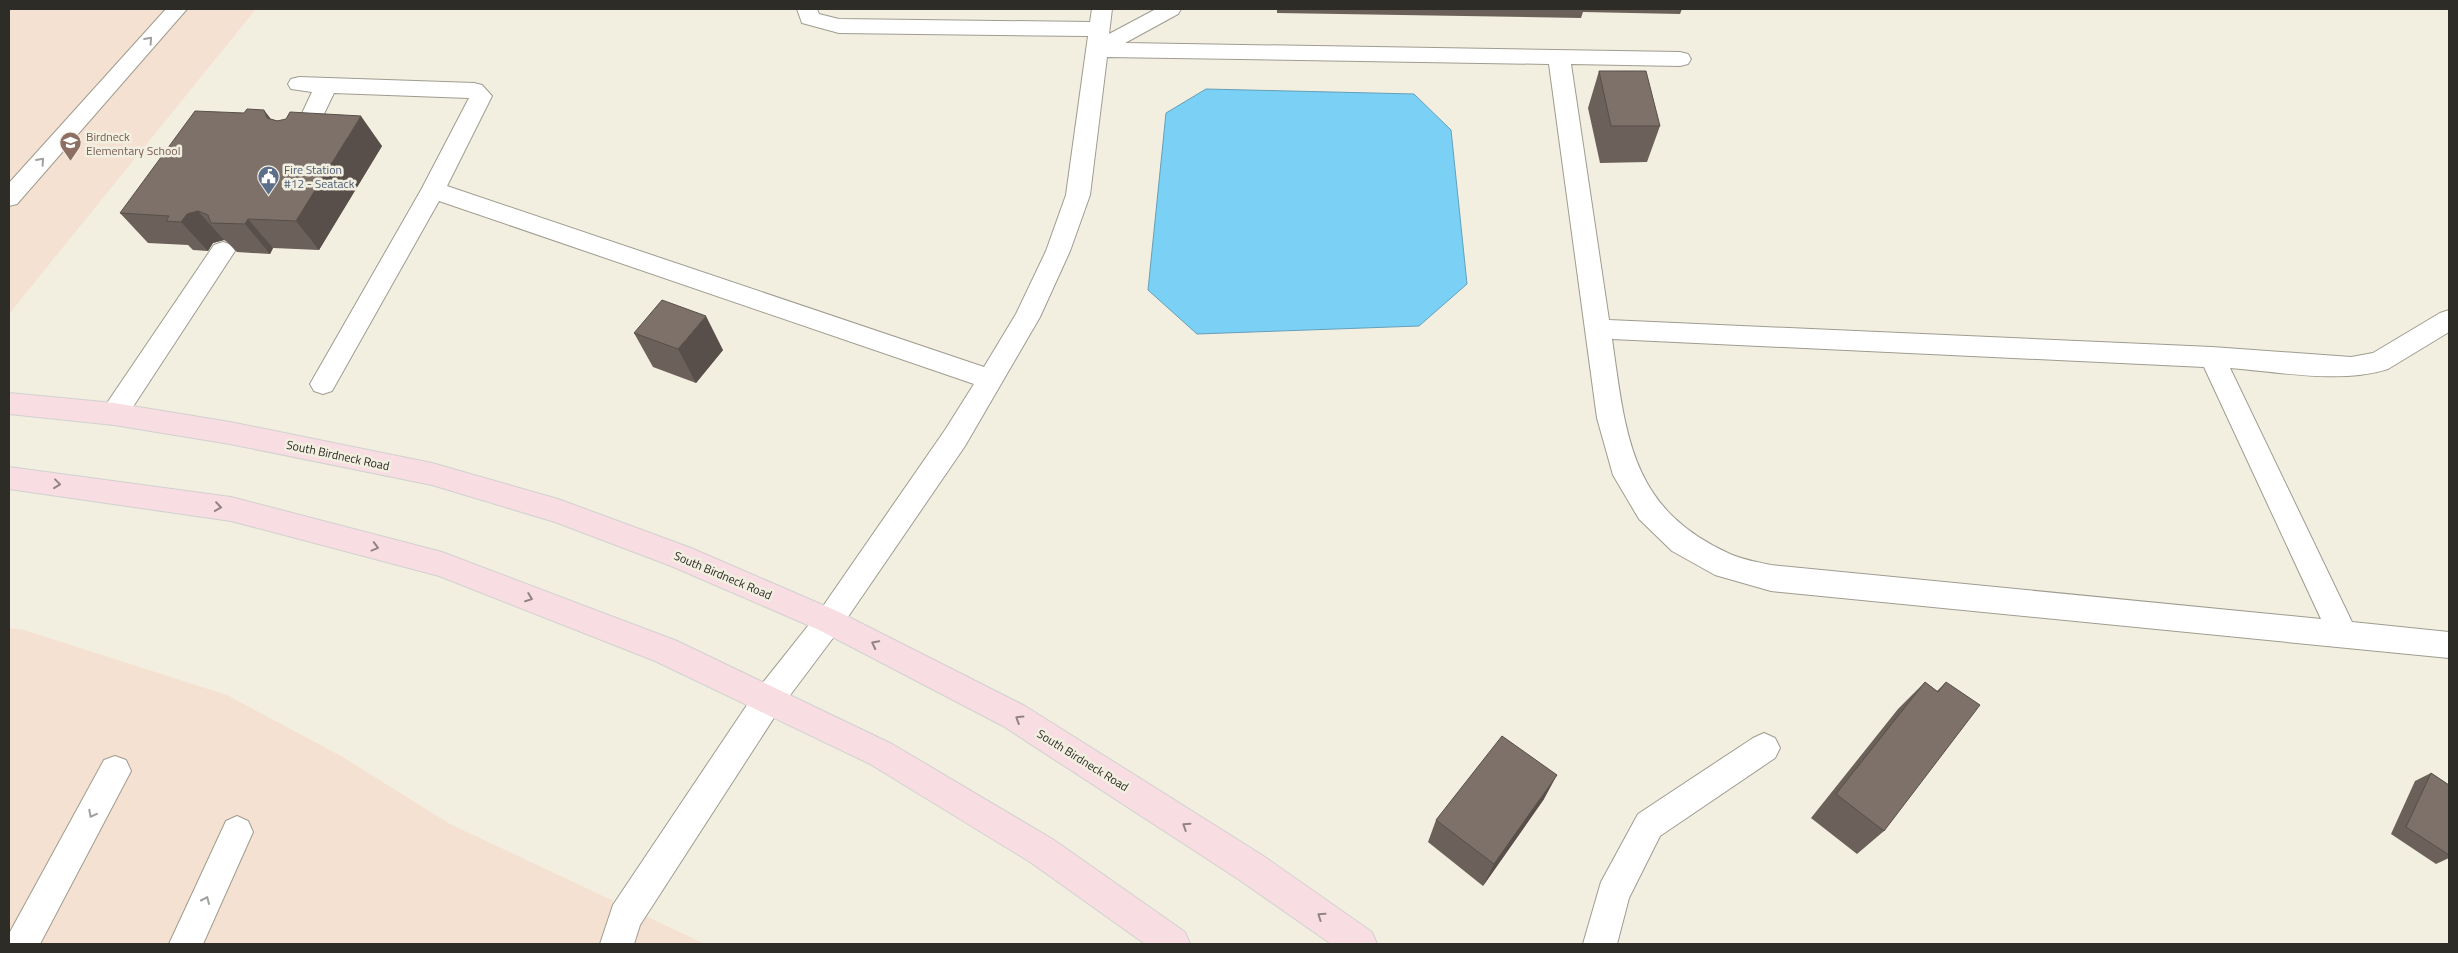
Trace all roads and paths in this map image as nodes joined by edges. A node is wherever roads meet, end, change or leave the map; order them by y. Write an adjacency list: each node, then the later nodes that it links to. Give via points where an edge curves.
1 (177, 9): 13 (lane, one-way to 1)
2 (807, 9): 4 (lane, via 808,18 839,26)
3 (1171, 9): 6 (lane)
4 (889, 18): 5 (lane)
5 (989, 18): 6 (lane)
6 (1100, 29): 7 (lane); 18 (lane, via 1078,195 1058,252)
7 (1559, 57): 8 (lane); 16 (lane)
8 (1680, 59)
9 (299, 84): 10 (lane)
10 (326, 85): 11 (lane); 12 (lane, via 474,90 481,96)
11 (300, 141)
12 (433, 190): 18 (lane); 19 (lane)
13 (9, 198)
14 (222, 251): 21 (lane)
15 (2449, 320): 17 (lane, via 2379,362 2351,367)
16 (1598, 329): 17 (lane); 24 (lane, via 1610,418 1627,475 1649,510 1682,542 1725,566 1771,578)
17 (2212, 357): 24 (lane)
18 (990, 379): 23 (lane, via 955,438)
19 (323, 384)
20 (9, 404): 21 (main road, South Birdneck Road)
21 (114, 414): 23 (main road, South Birdneck Road, via 230,433 432,474 558,511 637,540)
22 (9, 478): 26 (main road, one-way to 26, via 231,509 442,564 666,651)
23 (829, 621): 26 (lane); 34 (main road, South Birdneck Road, one-way to 23, via 1250,867 1014,716)
24 (2343, 635): 25 (lane)
25 (2449, 646)
26 (768, 700): 32 (lane, via 625,917); 33 (main road, via 881,754 1042,851)
27 (1764, 748): 35 (lane, via 1649,825 1613,894)
28 (115, 771): 30 (lane, one-way to 30)
29 (237, 832): 31 (lane, one-way to 29)
30 (22, 944)
31 (186, 944)
32 (617, 944)
33 (1173, 944)
34 (1360, 944)
35 (1600, 944)

